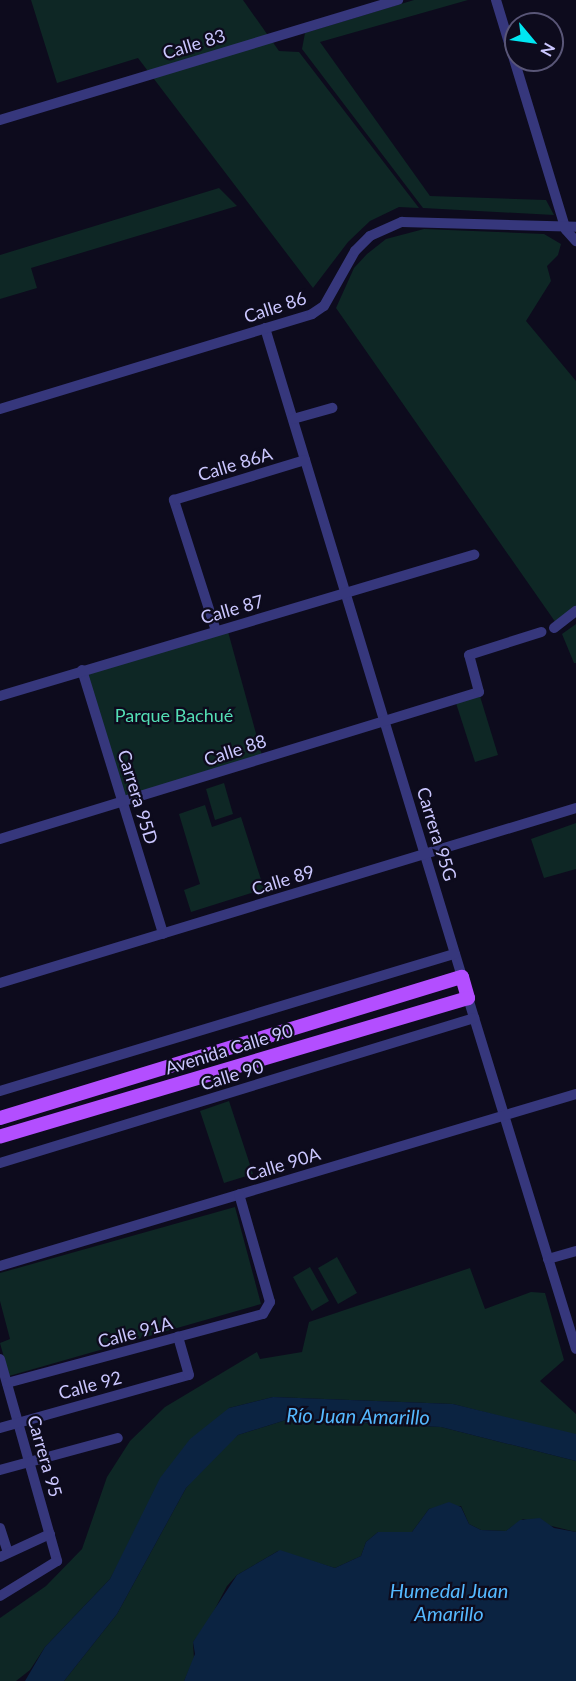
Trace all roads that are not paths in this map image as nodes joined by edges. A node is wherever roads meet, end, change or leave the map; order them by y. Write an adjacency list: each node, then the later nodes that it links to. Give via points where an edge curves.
1 (398, 0): 3 (street, Calle 83)
2 (496, 0): 4 (street)
3 (0, 120)
4 (570, 227): 5 (street); 6 (street, Calle 86, via 402,222 370,236 355,251 320,310)
5 (576, 241)
6 (265, 328): 8 (street, Calle 86); 9 (street, Carrera 95G)
7 (332, 408): 9 (street)
8 (0, 409)
9 (293, 419): 10 (street, Carrera 95G)
10 (305, 460): 12 (street, Carrera 95G); 15 (street, Calle 86A, via 174,500)
11 (474, 555): 12 (street, Calle 87)
12 (345, 593): 15 (street, Calle 87); 19 (street, Carrera 95G)
13 (576, 611): 14 (street)
14 (554, 628)
15 (216, 631): 17 (street, Calle 87)
16 (541, 632): 19 (street, Calle 88, via 469,655 479,692)
17 (82, 670): 18 (street, Calle 87); 20 (street, Carrera 95D)
18 (0, 696)
19 (384, 722): 20 (street, Calle 88); 23 (street, Carrera 95G)
20 (123, 802): 22 (street, Calle 88); 24 (street, Carrera 95D)
21 (576, 808): 23 (street, Calle 89)
22 (0, 839)
23 (424, 854): 24 (street, Calle 89); 25 (street, Carrera 95G)
24 (163, 934): 27 (street, Calle 89)
25 (455, 954): 26 (street, Carrera 95G); 30 (street)
26 (462, 977): 28 (main road, Carrera 95G); 33 (main road, Avenida Calle 90)
27 (0, 983)
28 (468, 998): 29 (street, Carrera 95G); 34 (main road, Avenida Calle 90)
29 (474, 1018): 32 (street, Carrera 95G); 35 (street, Calle 90)
30 (0, 1091)
31 (576, 1094): 32 (street, Calle 90A)
32 (504, 1115): 36 (street, Calle 90A); 38 (street, Carrera 95G)
33 (0, 1118)
34 (0, 1137)
35 (0, 1163)
36 (239, 1194): 39 (street, Calle 90A); 40 (street, Calle 91A, via 270,1309)
37 (576, 1251): 38 (street)
38 (548, 1259): 41 (street, Carrera 95G)
39 (0, 1266)
40 (178, 1337): 43 (street, Calle 91A); 44 (street, Calle 92, via 189,1375)
41 (576, 1349)
42 (0, 1359): 43 (street, Carrera 95)
43 (7, 1383): 44 (street, Carrera 95)
44 (18, 1422): 45 (street, Calle 92); 47 (street, Carrera 95)
45 (0, 1428)
46 (118, 1438): 47 (street)
47 (29, 1462): 48 (street); 50 (street, Carrera 95)
48 (0, 1470)
49 (0, 1528): 51 (street)
50 (50, 1534): 51 (street); 52 (street, Carrera 95, via 57,1561)
51 (4, 1555)
52 (0, 1596)

